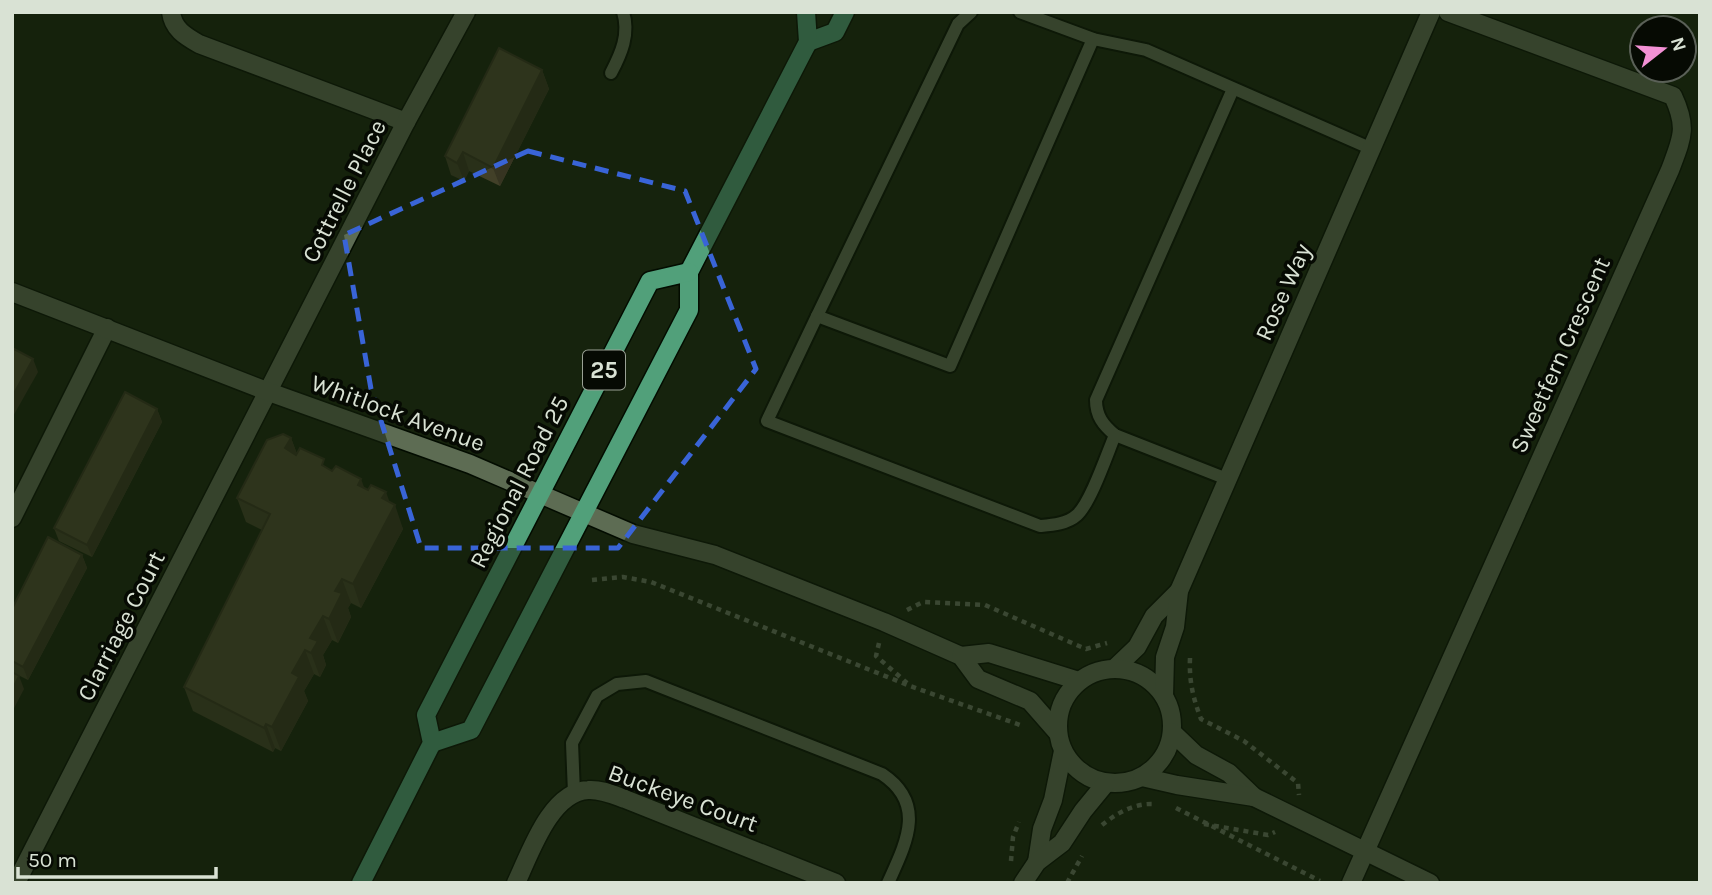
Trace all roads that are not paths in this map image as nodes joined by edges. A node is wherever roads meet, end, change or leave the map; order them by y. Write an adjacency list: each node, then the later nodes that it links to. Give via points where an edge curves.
1 (171, 12): 14 (street, via 181,34 199,44)
2 (466, 12): 14 (street, Cottrelle Place)
3 (623, 12): 12 (lane, via 628,26)
4 (806, 12): 11 (main road)
5 (845, 12): 11 (main road, via 835,32)
6 (971, 12): 18 (lane, via 958,24)
7 (1020, 12): 10 (lane)
8 (1431, 12): 15 (street, Rose Way)
9 (1448, 12): 39 (street, Sweetfern Crescent, via 1673,96 1682,115 1681,140)
10 (1093, 40): 13 (lane, via 1146,50); 18 (lane, via 950,366)
11 (808, 42): 16 (main road, 25)
12 (611, 73)
13 (1233, 89): 15 (lane); 21 (lane, via 1096,400 1101,421)
14 (407, 122): 20 (street, Cottrelle Place)
15 (1372, 149): 22 (street, Rose Way)
16 (689, 272): 23 (main road, Regional Road 25 / 25, via 650,281); 24 (main road, 25, via 689,310)
17 (12, 292): 19 (street, Whitlock Avenue)
18 (817, 316): 21 (lane, via 767,421 1040,526 1077,515)
19 (107, 328): 20 (street, Whitlock Avenue); 25 (street)
20 (269, 392): 23 (street, Whitlock Avenue, via 426,447); 41 (street, Clarriage Court)
21 (1115, 435): 22 (lane)
22 (1227, 479): 26 (street, Rose Way)
23 (541, 495): 24 (street, Whitlock Avenue); 33 (main road, Regional Road 25 / 25, via 426,715)
24 (584, 513): 27 (street, Whitlock Avenue, via 633,534 715,555); 33 (main road, 25, via 471,730)
25 (12, 518)
26 (1179, 592): 28 (street, Rose Way, via 1154,616 1137,647); 30 (street, Rose Way, via 1165,657)
27 (961, 656): 29 (street, Whitlock Avenue, via 989,653); 32 (street, Whitlock Avenue, via 978,679 1030,701)
28 (1115, 668): 29 (street); 30 (street, via 1135,671)
29 (1079, 681): 32 (street, via 1066,695)
30 (1164, 696): 31 (street)
31 (1172, 732): 35 (street, via 1167,750); 38 (street)
32 (1058, 733): 34 (street)
33 (432, 743): 42 (main road)
34 (1063, 751): 36 (street, via 1074,766); 40 (street)
35 (1143, 777): 36 (street); 38 (street)
36 (1106, 783): 40 (street, via 1062,843)
37 (574, 793): 43 (street, Buckeye Court, via 551,813); 44 (street, Buckeye Court, via 589,789 605,792); 45 (lane, via 572,743 597,696 617,684 646,681 896,783 910,813 907,835)
38 (1254, 797): 39 (street)
39 (1365, 850): 47 (street, Sweetfern Crescent); 48 (street)
40 (1037, 862): 46 (street)
41 (16, 883)
42 (361, 883)
43 (516, 883)
44 (836, 883)
45 (888, 883)
46 (1023, 883)
47 (1351, 883)
48 (1430, 883)

